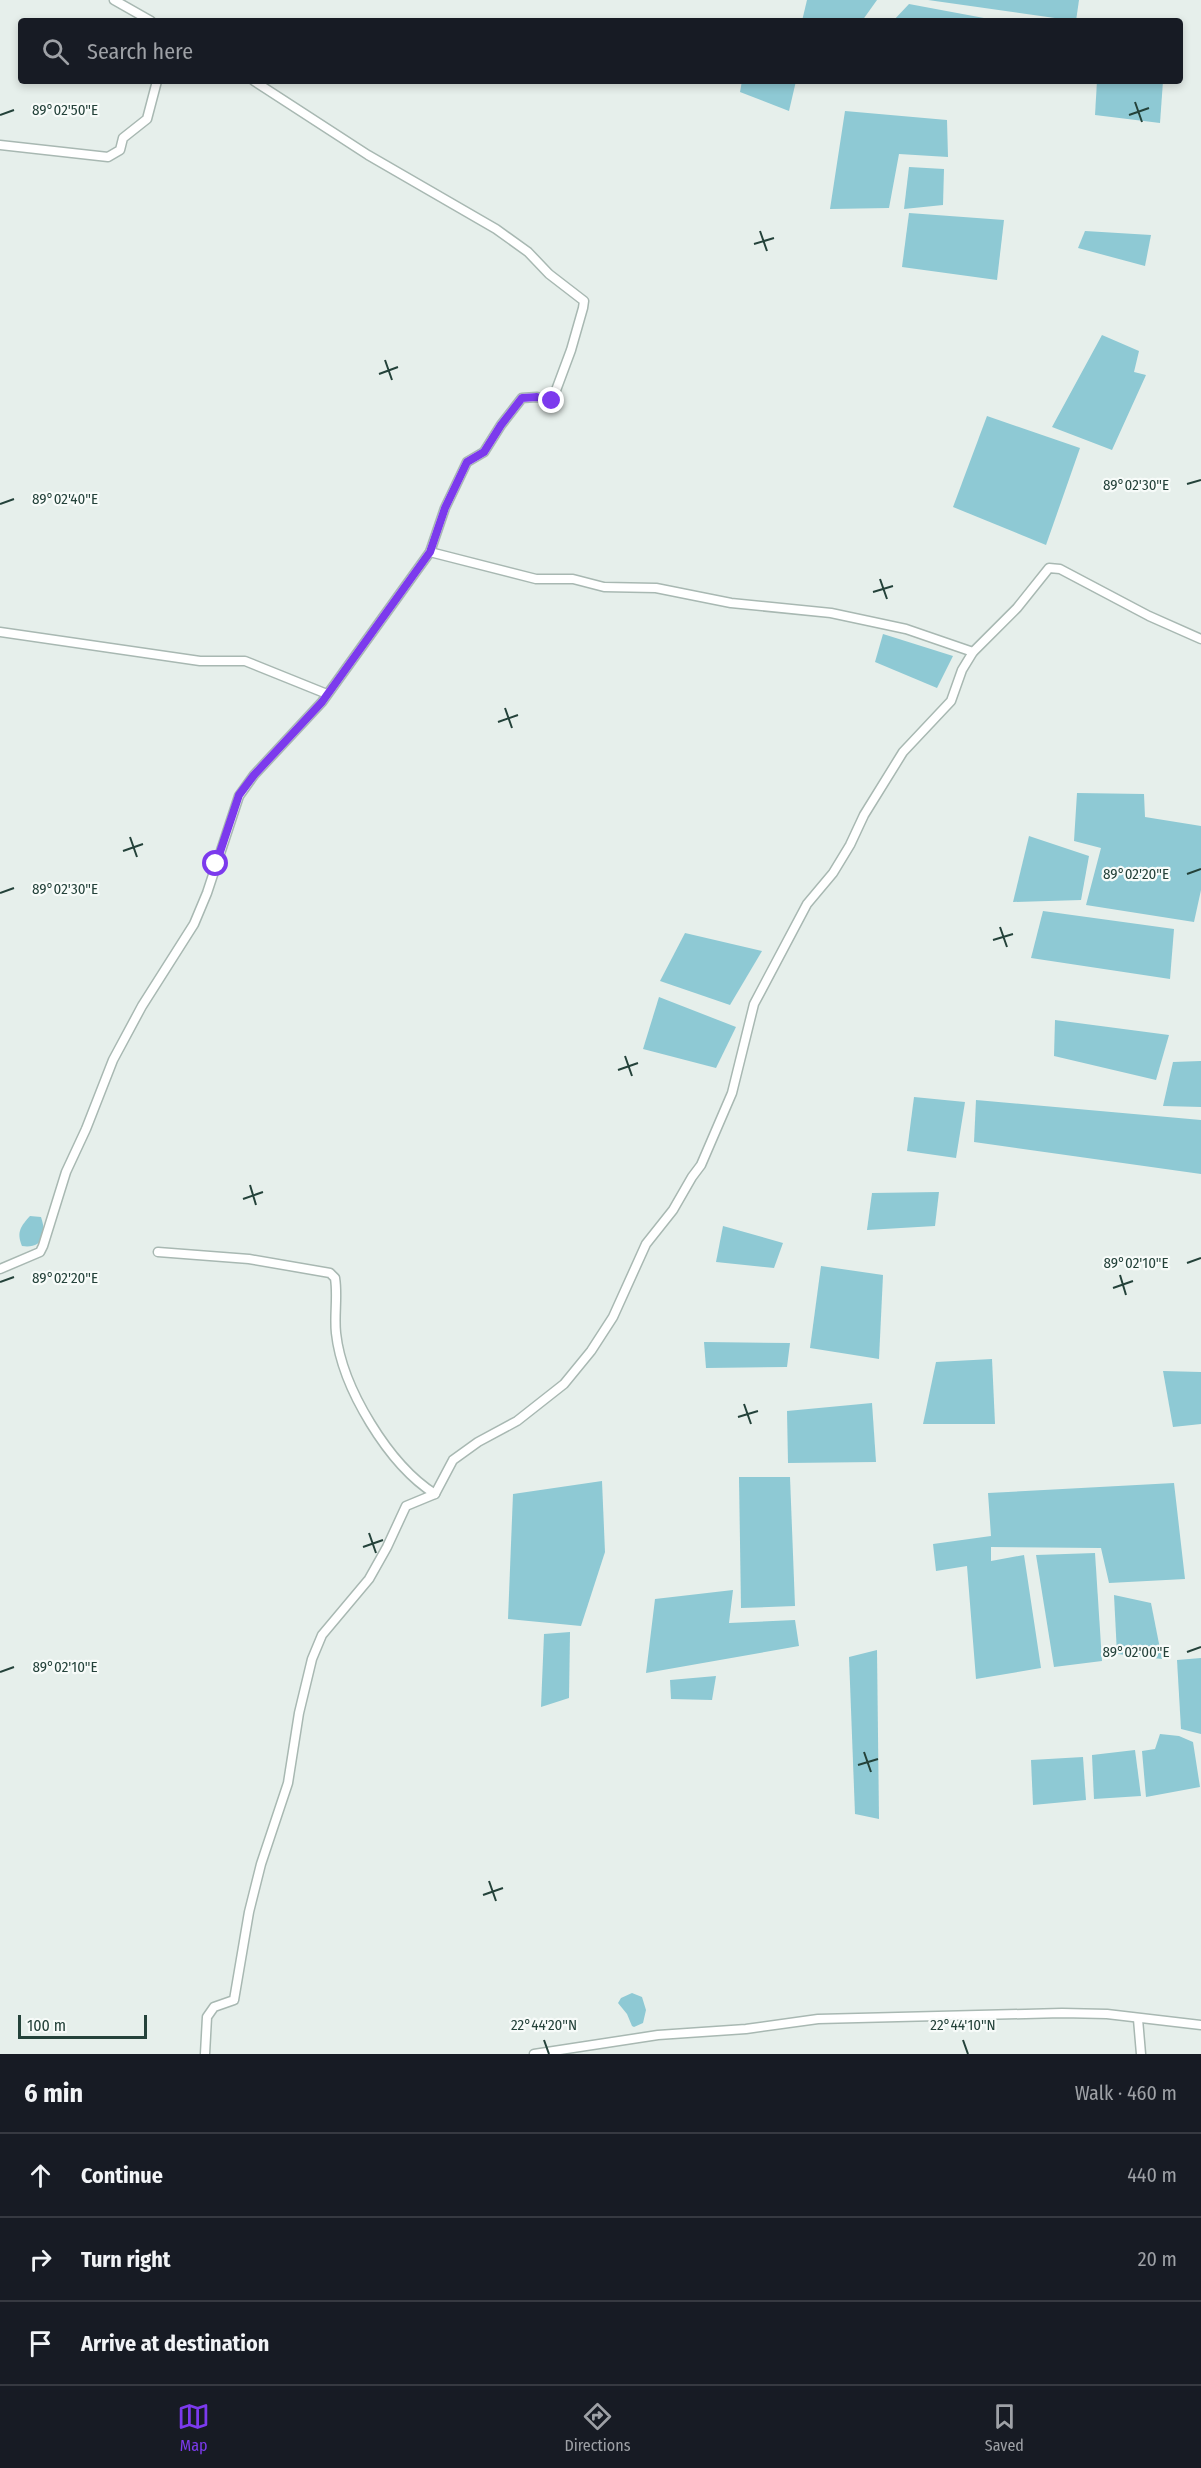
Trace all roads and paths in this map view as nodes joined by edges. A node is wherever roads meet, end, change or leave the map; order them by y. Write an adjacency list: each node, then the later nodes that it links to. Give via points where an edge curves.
1 (114, 0): 2 (street)
2 (146, 18)
3 (156, 84): 5 (street, via 147,119 123,138 120,150 108,157)
4 (259, 84): 6 (street, via 368,155 496,229 584,301 552,401 522,398 484,452 467,462)
5 (0, 145)
6 (430, 552): 9 (street, via 536,579 564,578 604,586 657,588 731,603 831,613 906,629); 10 (street)
7 (0, 632): 10 (street, via 200,661 244,661)
8 (1201, 639): 9 (street, via 1060,569 1049,568 1017,608)
9 (973, 652): 13 (street, via 951,701 903,752 833,873 807,904 778,956 754,1004 732,1093 701,1165 646,1244 613,1317 564,1384 517,1421 453,1460)
10 (327, 694): 12 (street, via 239,795 194,924 129,1027 104,1079 66,1172 40,1252)
11 (158, 1252): 13 (street, via 279,1263 335,1278 336,1331 353,1390 376,1432 412,1477)
12 (0, 1269)
13 (435, 1494): 16 (street, via 406,1506 369,1579 322,1635 312,1659 298,1713 288,1783 249,1912 234,2000 214,2007 207,2017)
14 (1138, 2019): 15 (street); 17 (street, via 1062,2013 818,2019 658,2035); 18 (street)
15 (1201, 2025)
16 (205, 2054)
17 (534, 2054)
18 (1141, 2054)

